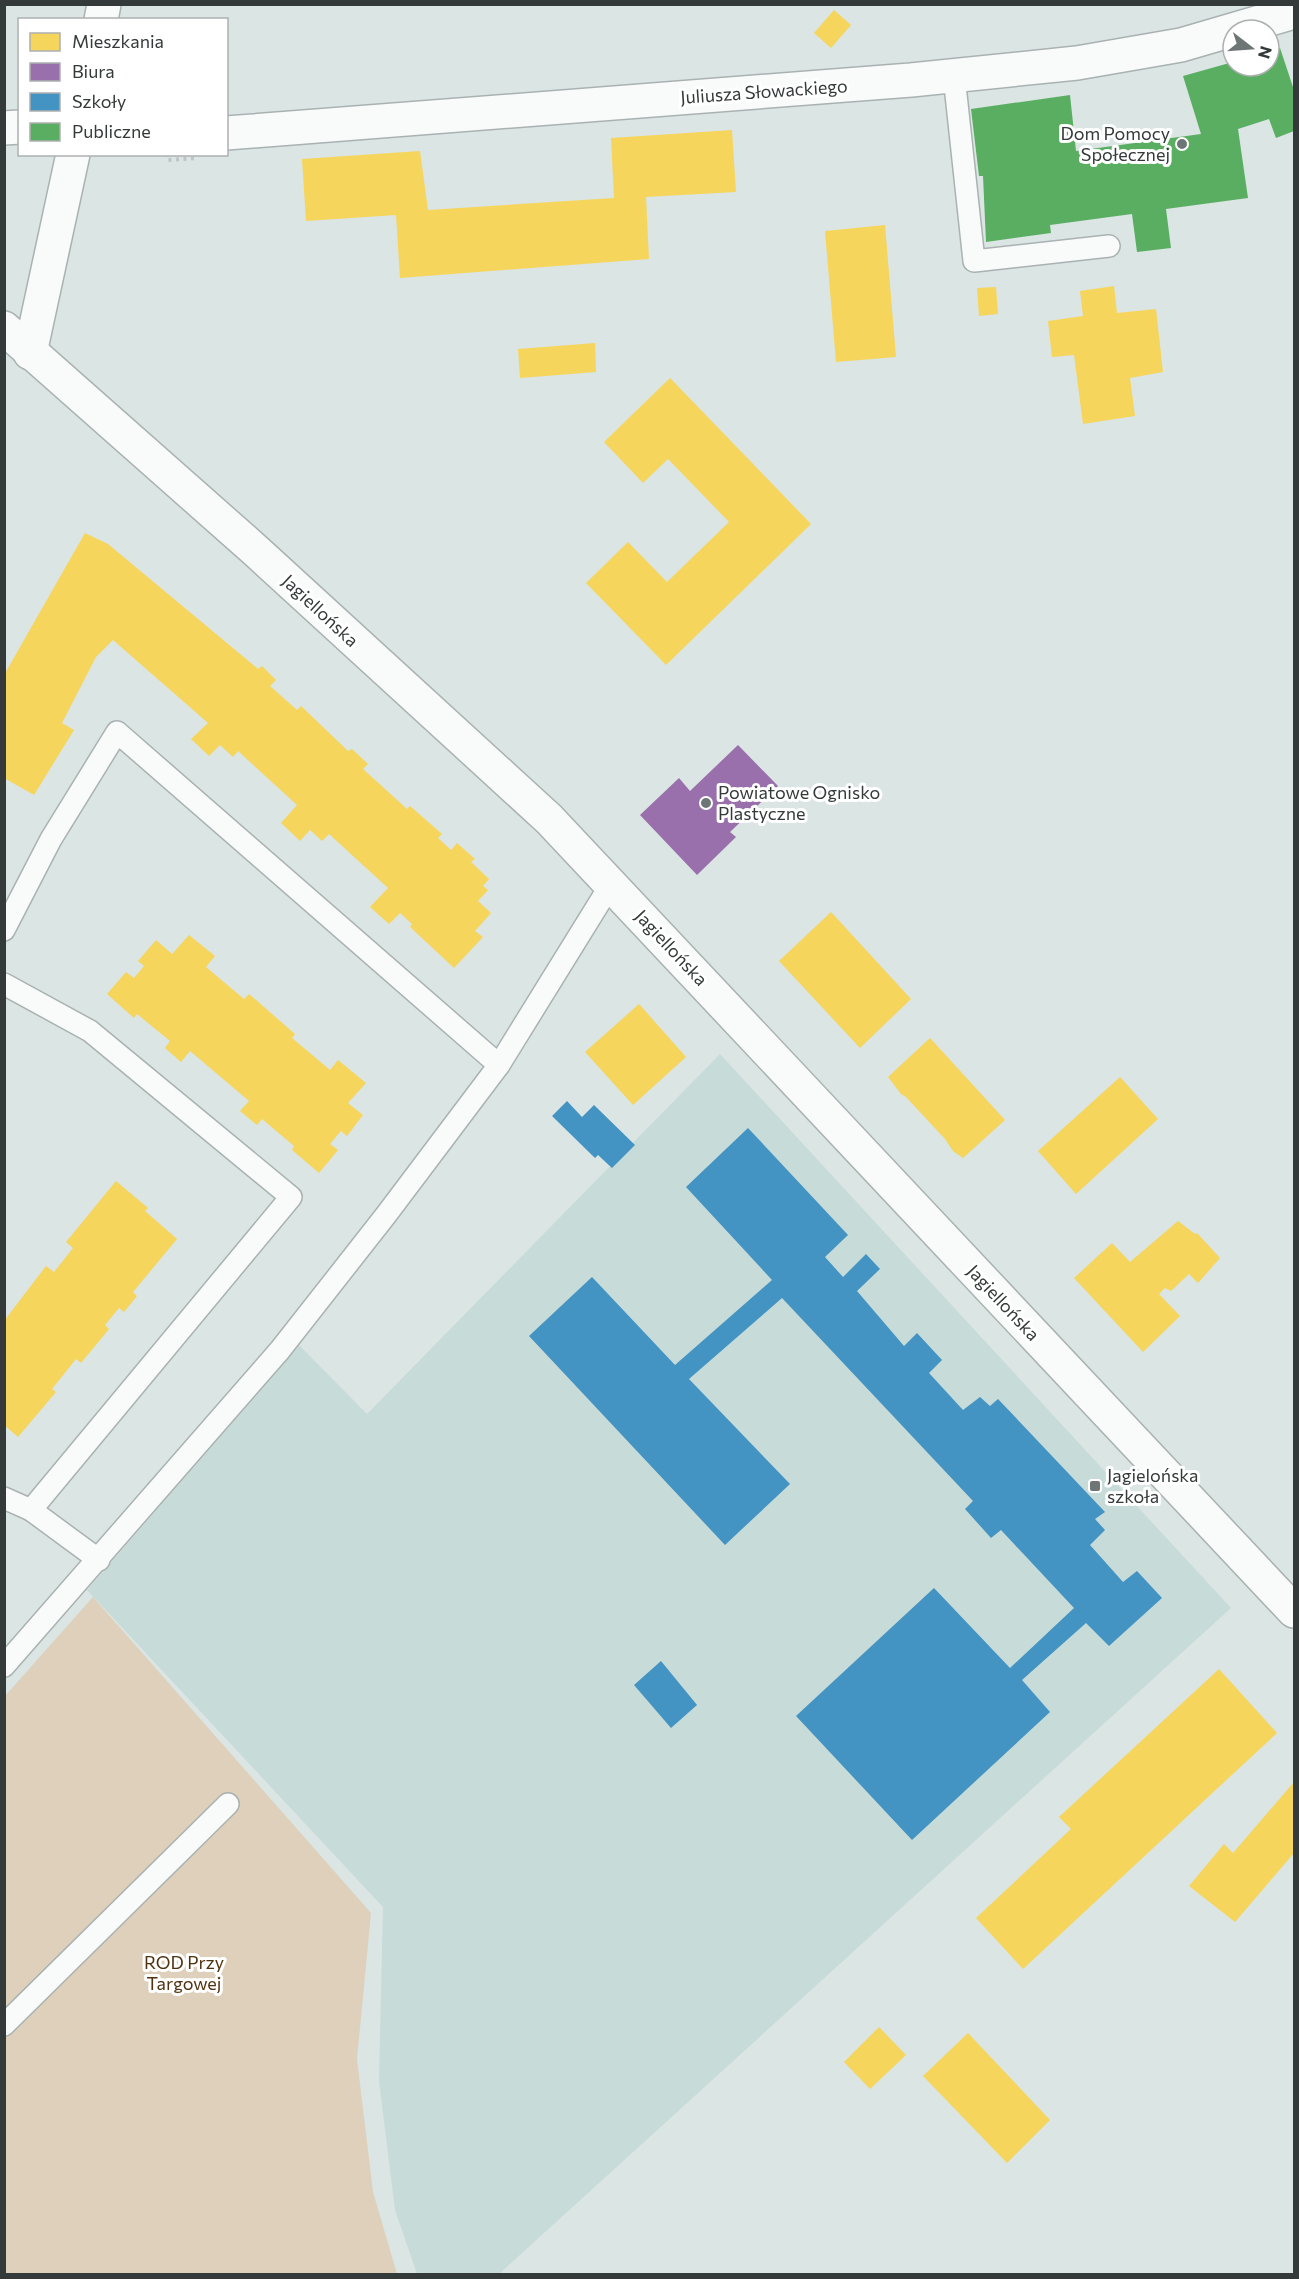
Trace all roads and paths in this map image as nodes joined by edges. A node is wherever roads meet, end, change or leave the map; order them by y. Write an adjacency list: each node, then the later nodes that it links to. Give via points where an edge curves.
1 (1294, 12): 2 (street, Juliusza Słowackiego, via 1181,45 1077,63)
2 (954, 76): 3 (street, Juliusza Słowackiego); 5 (lane, via 974,261)
3 (228, 133)
4 (73, 156): 7 (street)
5 (1109, 246)
6 (4, 328): 7 (street, Jagiellońska)
7 (30, 353): 8 (street, Jagiellońska, via 255,550 549,819)
8 (611, 884): 11 (lane); 15 (street, Jagiellońska)
9 (4, 930): 11 (lane, via 51,839 117,732)
10 (4, 984): 13 (lane, via 90,1031 291,1197)
11 (499, 1065): 14 (lane, via 280,1350)
12 (4, 1498): 13 (lane)
13 (31, 1510): 14 (lane)
14 (99, 1560): 16 (lane)
15 (1294, 1611)
16 (4, 1666)
17 (228, 1804): 18 (lane)
18 (4, 2025)

